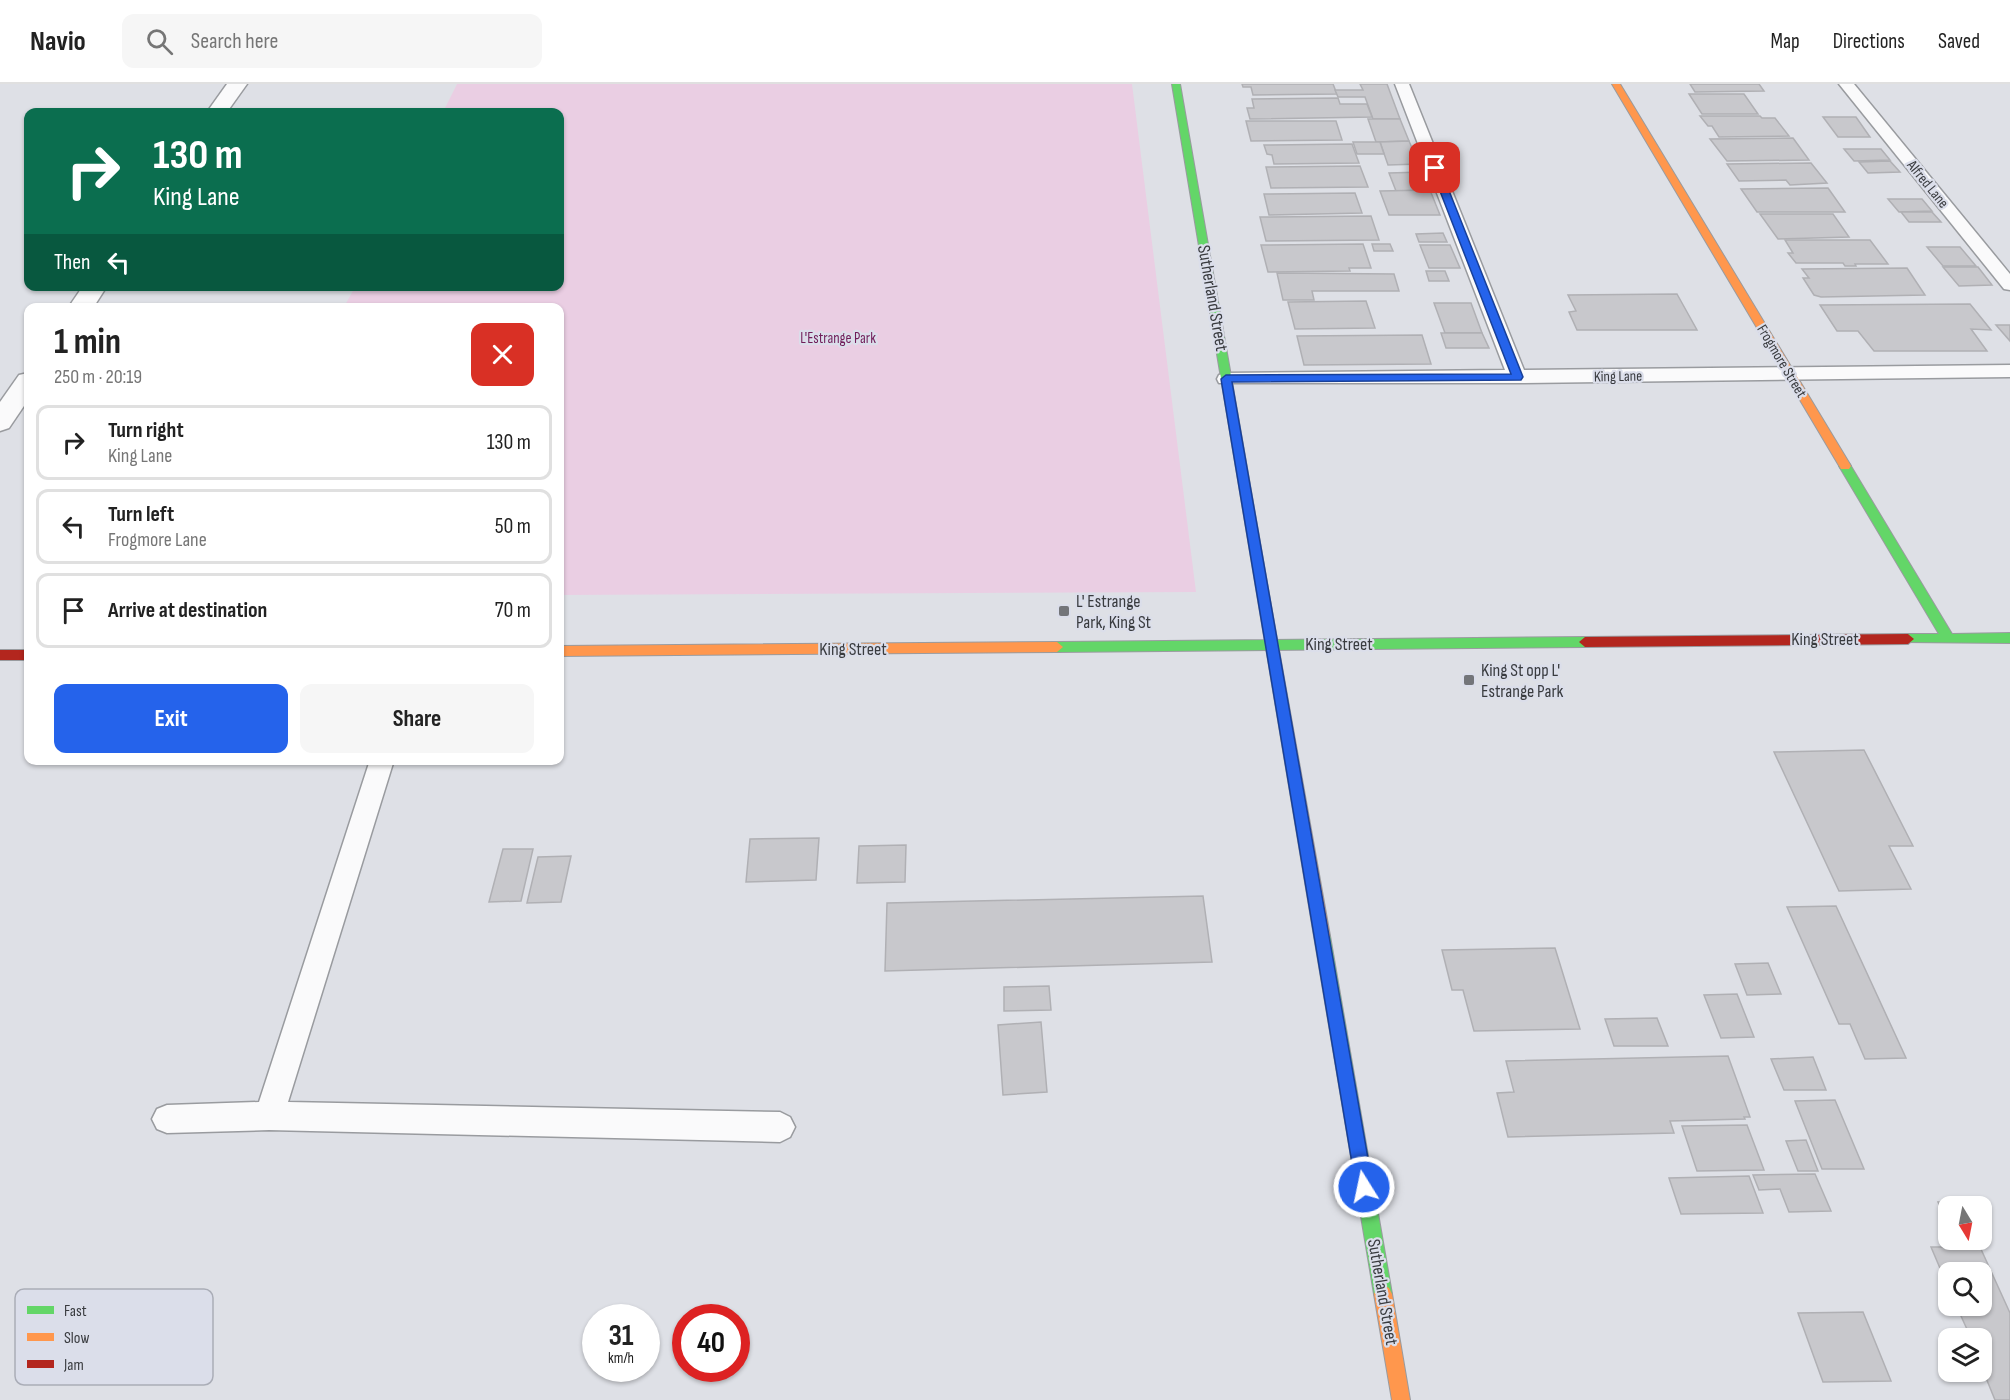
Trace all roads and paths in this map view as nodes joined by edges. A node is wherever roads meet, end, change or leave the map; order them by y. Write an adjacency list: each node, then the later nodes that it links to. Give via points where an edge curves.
1 (237, 84): 6 (street)
2 (1176, 84): 11 (street, Sutherland Street)
3 (1402, 84): 10 (lane)
4 (1616, 84): 9 (street, Frogmore Street)
5 (1846, 84): 7 (lane, Alfred Lane)
6 (220, 108)
7 (2010, 285)
8 (2010, 370): 9 (lane, King Lane)
9 (1790, 375): 10 (lane, King Lane); 14 (street, Frogmore Street)
10 (1517, 377): 11 (lane, King Lane)
11 (1226, 379): 16 (street, Sutherland Street)
12 (24, 387): 13 (street)
13 (0, 422)
14 (1948, 638): 15 (street, King Street); 16 (street, King Street)
15 (2010, 638)
16 (1271, 644): 17 (street, King Street); 24 (street, Sutherland Street)
17 (564, 651)
18 (24, 655): 19 (street)
19 (0, 656)
20 (380, 765): 21 (lane)
21 (269, 1116): 22 (lane); 23 (lane)
22 (167, 1119)
23 (780, 1127)
24 (1401, 1400)

